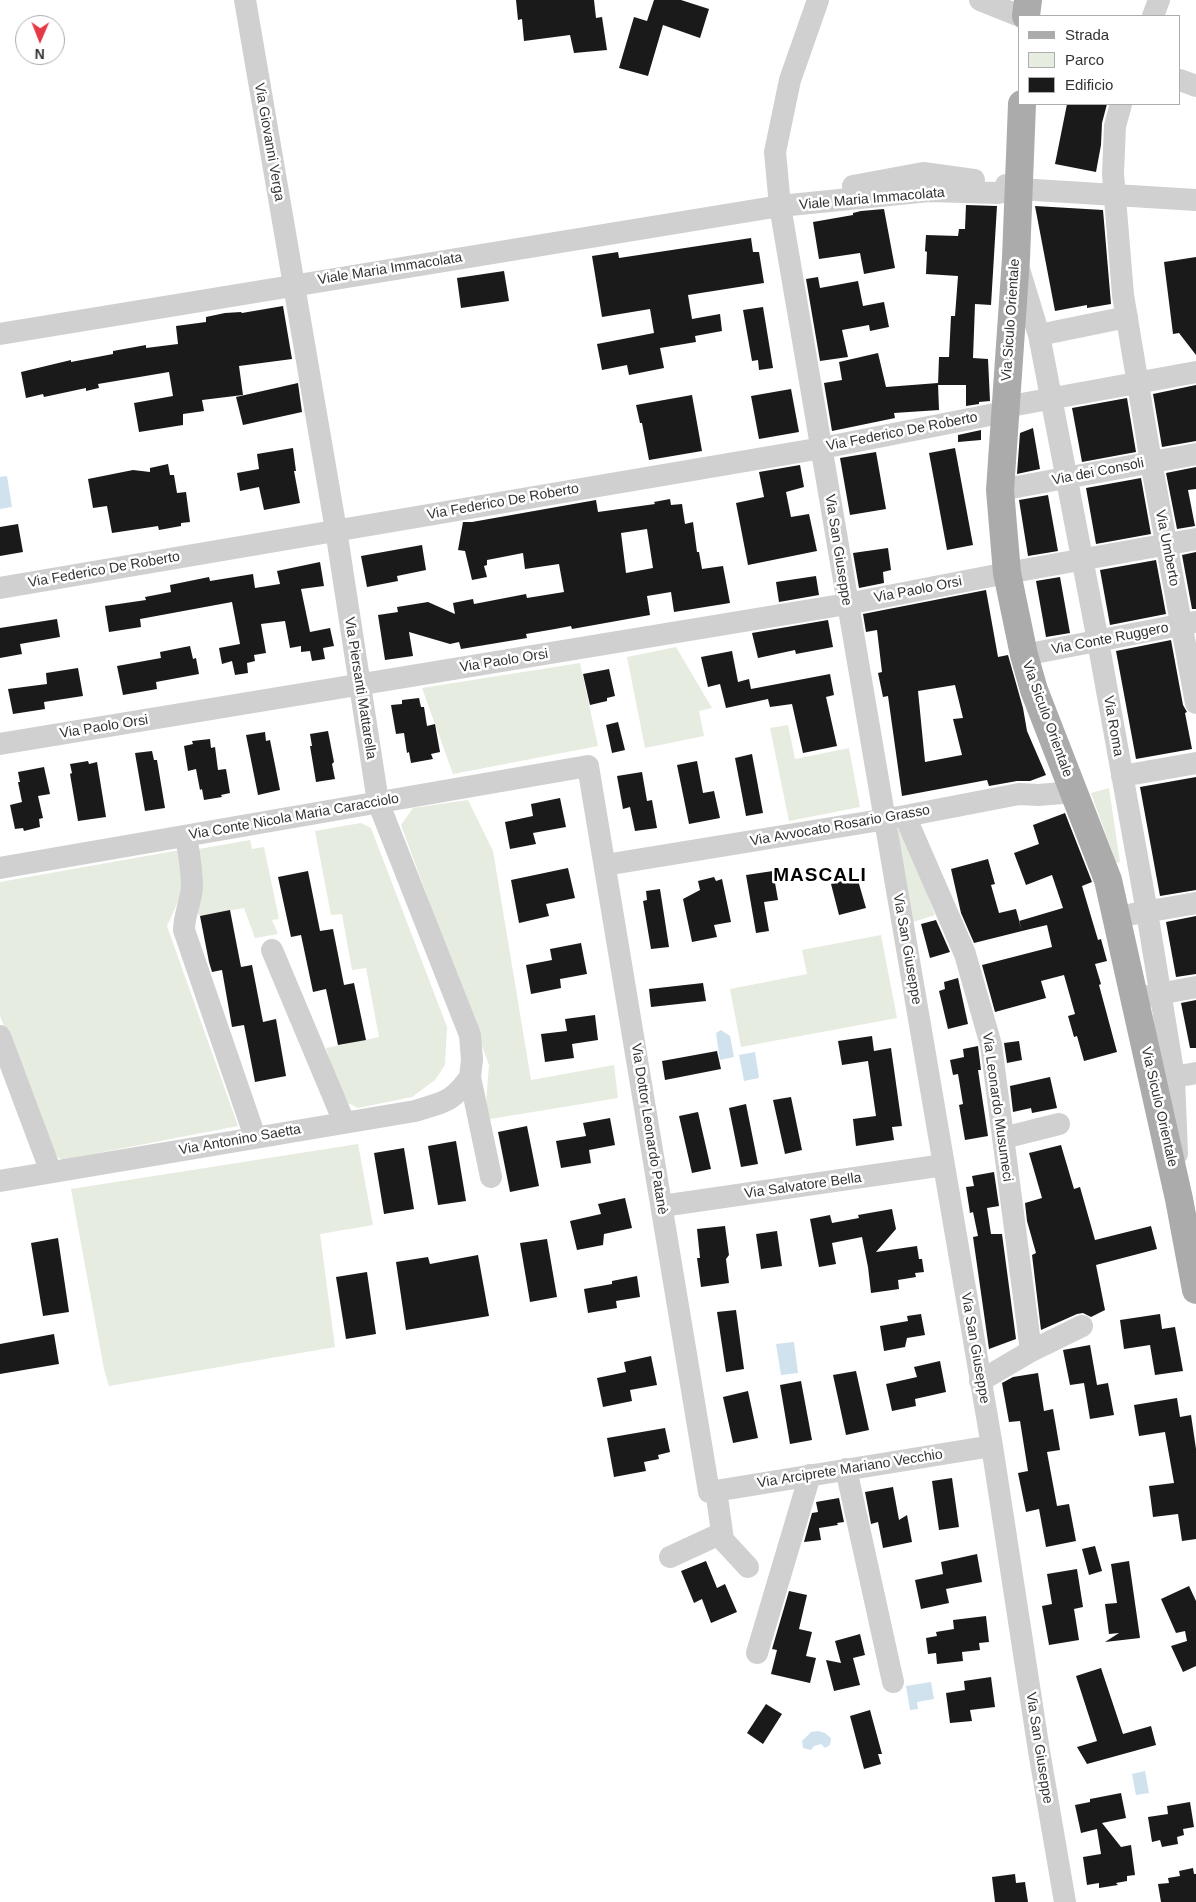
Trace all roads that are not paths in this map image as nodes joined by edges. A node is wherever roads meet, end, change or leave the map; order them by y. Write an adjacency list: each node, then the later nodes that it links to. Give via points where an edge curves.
1 (245, 0): 18 (street, Via Giovanni Verga)
2 (818, 0): 16 (street, Via San Giuseppe, via 790,80 775,152)
3 (980, 0): 6 (street)
4 (1028, 0): 7 (main road)
5 (1159, 0): 8 (street)
6 (1018, 15)
7 (1026, 15)
8 (1153, 15)
9 (1181, 80): 10 (street)
10 (1196, 86)
11 (1022, 105): 13 (main road, Via Siculo Orientale)
12 (1121, 105): 14 (street, Via Umberto, via 1115,126)
13 (1019, 189): 14 (street, Viale Maria Immacolata); 16 (street, Viale Maria Immacolata, via 923,173 822,191); 17 (main road, Via Siculo Orientale)
14 (1108, 194): 15 (street, Viale Maria Immacolata); 19 (street, Via Umberto)
15 (1196, 200)
16 (780, 206): 18 (street, Viale Maria Immacolata); 26 (street, Via San Giuseppe)
17 (1016, 258): 21 (street, Via Roma); 25 (main road, Via Siculo Orientale)
18 (294, 285): 20 (street, Viale Maria Immacolata); 31 (street, Via Piersanti Mattarella)
19 (1122, 318): 21 (street); 23 (street, Via Umberto)
20 (0, 334)
21 (1039, 335): 24 (street, Via Roma)
22 (1196, 372): 23 (street, Via Federico De Roberto)
23 (1135, 386): 24 (street, Via Federico De Roberto); 28 (street, Via Umberto)
24 (1051, 398): 25 (street, Via Federico De Roberto); 29 (street, Via Roma)
25 (1005, 409): 26 (street, Via Federico De Roberto); 30 (main road, Via Siculo Orientale)
26 (822, 448): 31 (street, Via Federico De Roberto); 37 (street, Via San Giuseppe)
27 (1196, 454): 28 (street, Via dei Consoli)
28 (1151, 462): 29 (street, Via dei Consoli); 33 (street, Via Umberto)
29 (1066, 478): 30 (street, Via dei Consoli); 34 (street, Via Roma)
30 (1000, 490): 35 (main road, Via Siculo Orientale)
31 (336, 530): 36 (street, Via Federico De Roberto); 41 (street, Via Piersanti Mattarella)
32 (1196, 539): 33 (street, Via Paolo Orsi)
33 (1167, 544): 34 (street, Via Paolo Orsi); 38 (street, Via Umberto)
34 (1082, 560): 35 (street, Via Paolo Orsi); 39 (street, Via Roma)
35 (1007, 573): 37 (street, Via Paolo Orsi); 40 (main road, Via Siculo Orientale)
36 (0, 588)
37 (847, 604): 41 (street, Via Paolo Orsi); 49 (street, Via San Giuseppe)
38 (1189, 624): 39 (street, Via Conte Ruggero); 42 (street, Via Umberto)
39 (1098, 641): 40 (street, Via Conte Ruggero); 46 (street, Via Roma)
40 (1024, 655): 47 (main road, Via Siculo Orientale, via 1034,690)
41 (360, 685): 43 (street, Via Paolo Orsi); 48 (street, Via Piersanti Mattarella)
42 (1196, 703)
43 (0, 744)
44 (1196, 763): 46 (street)
45 (588, 766): 48 (street, Via Conte Nicola Maria Caracciolo); 51 (street, Via Dottor Leonardo Patanè)
46 (1122, 776): 54 (street, Via Roma)
47 (1074, 792): 49 (street, Via Avvocato Rosario Grasso, via 1019,794); 55 (main road, Via Siculo Orientale, via 1108,880)
48 (378, 802): 50 (street, Via Conte Nicola Maria Caracciolo); 62 (street, Via Piersanti Mattarella, via 470,1034)
49 (894, 818): 51 (street, Via Avvocato Rosario Grasso); 66 (street, Via Leonardo Musumeci, via 964,954 991,1045); 67 (street, Via San Giuseppe)
50 (186, 836): 52 (street, Via Conte Nicola Maria Caracciolo); 65 (street, via 192,888 184,930)
51 (605, 865): 72 (street, Via Dottor Leonardo Patanè)
52 (0, 868)
53 (1196, 903): 54 (street)
54 (1147, 912): 55 (street); 58 (street, Via Roma)
55 (1116, 917): 59 (main road, Via Siculo Orientale)
56 (272, 950): 63 (street)
57 (1196, 987): 58 (street)
58 (1162, 993): 59 (street); 61 (street, Via Roma)
59 (1134, 998): 71 (main road, Via Siculo Orientale)
60 (0, 1036): 68 (street)
61 (1185, 1074): 71 (street, Via Roma)
62 (470, 1078): 63 (street, Via Antonino Saetta, via 459,1093 448,1100 415,1111); 69 (street, Via Piersanti Mattarella)
63 (344, 1122): 65 (street, Via Antonino Saetta)
64 (1059, 1124): 66 (street)
65 (255, 1137): 68 (street, Via Antonino Saetta)
66 (1003, 1138): 75 (street, Via Leonardo Musumeci)
67 (944, 1165): 72 (street, Via Salvatore Bella); 76 (street, Via San Giuseppe)
68 (51, 1172): 70 (street, Via Antonino Saetta)
69 (491, 1177)
70 (0, 1180)
71 (1179, 1199): 73 (main road, Via Siculo Orientale)
72 (662, 1206): 80 (street, Via Dottor Leonardo Patanè)
73 (1196, 1290)
74 (1082, 1326): 75 (street)
75 (1031, 1351): 76 (street)
76 (980, 1382): 77 (street, Via San Giuseppe)
77 (992, 1446): 78 (street, Via Arciprete Mariano Vecchio); 86 (street, Via San Giuseppe)
78 (846, 1470): 79 (street, Via Arciprete Mariano Vecchio); 85 (street)
79 (810, 1475): 80 (street, Via Arciprete Mariano Vecchio); 84 (street)
80 (714, 1498): 81 (street, Via Dottor Leonardo Patanè)
81 (722, 1533): 82 (street); 83 (street, via 723,1540)
82 (670, 1557)
83 (748, 1567)
84 (757, 1653)
85 (892, 1682)
86 (1065, 1902)

